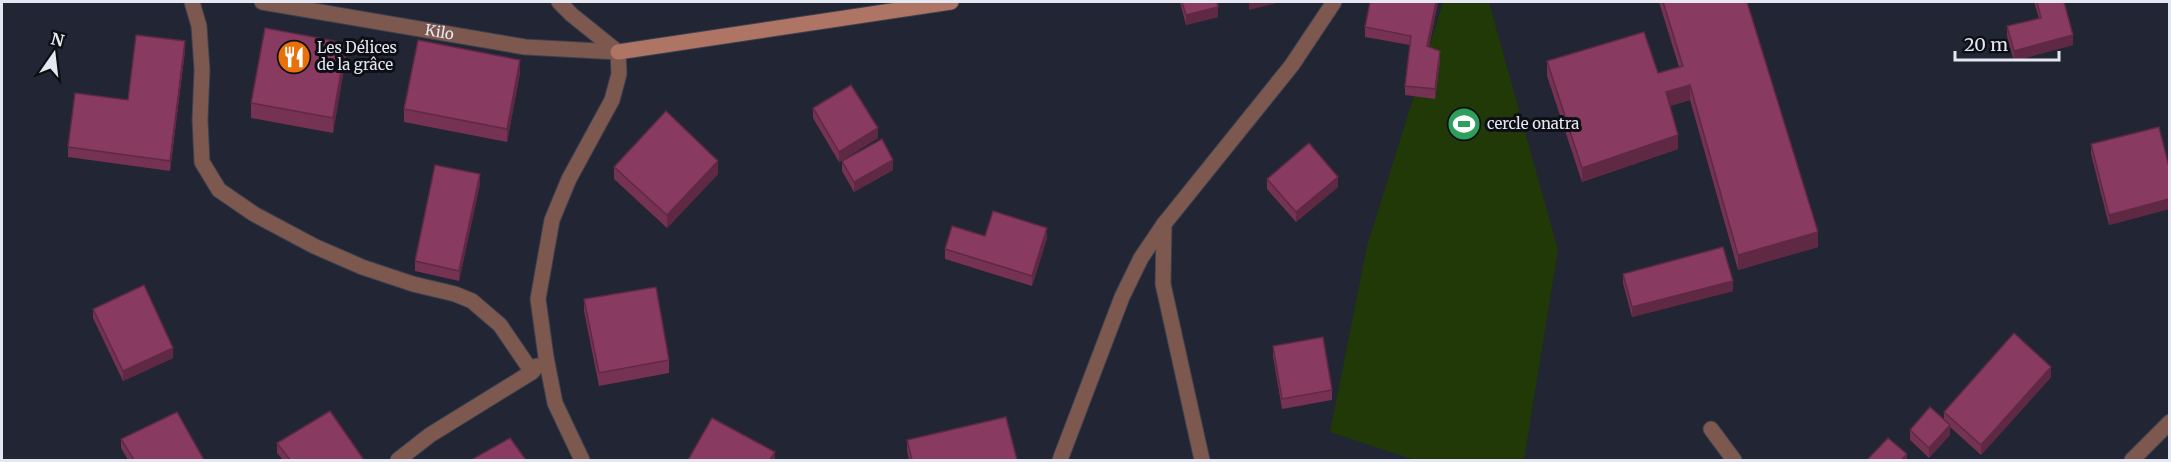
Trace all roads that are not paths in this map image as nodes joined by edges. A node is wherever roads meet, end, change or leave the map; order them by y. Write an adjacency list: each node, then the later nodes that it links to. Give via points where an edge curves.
1 (192, 2): 9 (street, via 199,26 202,70 202,162 219,190 314,246 362,267 472,301 500,325)
2 (262, 2): 6 (street, Kilo, via 525,47)
3 (559, 2): 6 (street)
4 (951, 2): 6 (street)
5 (1334, 2): 7 (street, via 1292,65)
6 (618, 52): 8 (street, via 619,74 612,100 569,179 552,220 538,298)
7 (1164, 224): 14 (street, via 1122,297); 15 (street, via 1163,284)
8 (546, 357): 9 (street); 13 (street, via 555,403)
9 (532, 372): 12 (street, via 430,435)
10 (2169, 422): 17 (street)
11 (1711, 429): 16 (street)
12 (398, 460)
13 (582, 460)
14 (1060, 460)
15 (1202, 460)
16 (1734, 460)
17 (2132, 460)

